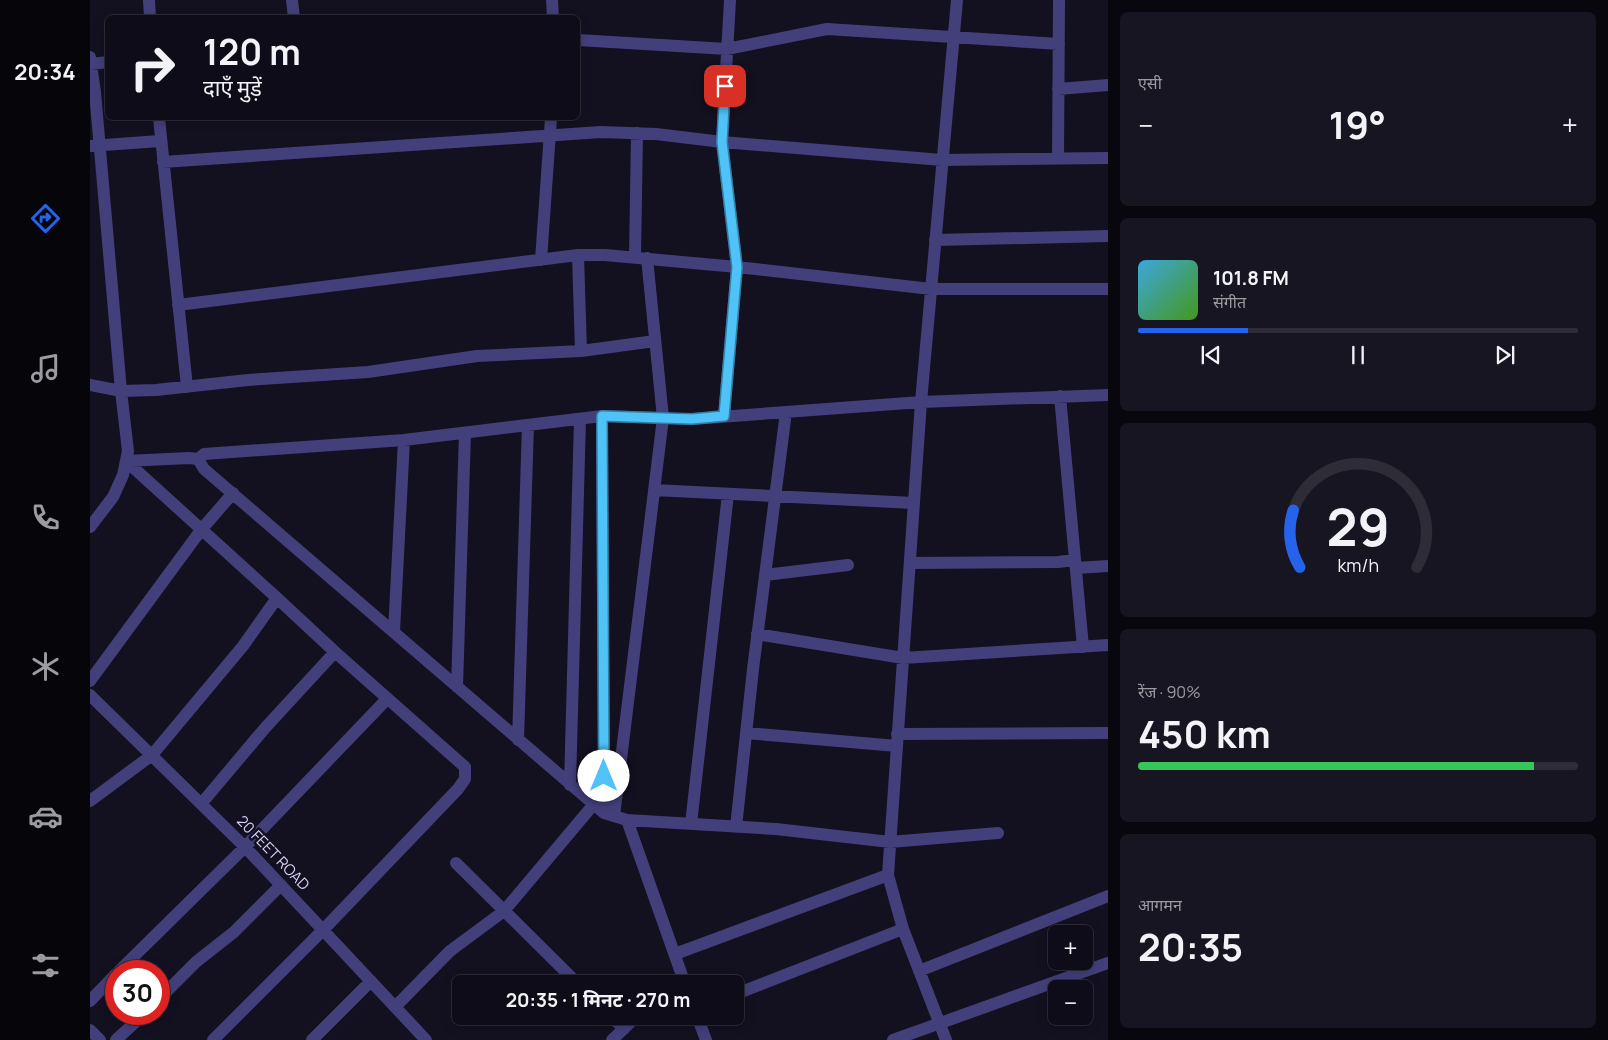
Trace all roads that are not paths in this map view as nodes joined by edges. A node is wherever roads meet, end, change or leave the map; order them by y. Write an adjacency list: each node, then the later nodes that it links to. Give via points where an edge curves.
1 (149, 0): 7 (street)
2 (292, 0): 8 (street)
3 (552, 0): 9 (street)
4 (730, 0): 13 (street)
5 (957, 0): 10 (street)
6 (1059, 0): 12 (street)
7 (150, 15)
8 (294, 15)
9 (553, 15)
10 (953, 37): 12 (street); 13 (street, via 827,29); 28 (street)
11 (580, 40): 13 (street)
12 (1059, 44): 17 (street)
13 (727, 49): 24 (street)
14 (90, 60): 15 (street); 18 (street)
15 (105, 62)
16 (1108, 85): 17 (street)
17 (1058, 89): 27 (street)
18 (92, 92): 25 (street)
19 (158, 120): 23 (street)
20 (551, 120): 22 (street)
21 (637, 134): 22 (street, via 601,132); 24 (street); 33 (street)
22 (550, 136): 29 (street); 34 (street)
23 (160, 140): 25 (street); 29 (street)
24 (722, 142): 28 (street); 35 (street)
25 (95, 146): 43 (street)
26 (1108, 158): 27 (street)
27 (1058, 159): 28 (street)
28 (942, 160): 31 (street)
29 (163, 162): 38 (street)
30 (1108, 236): 31 (street)
31 (935, 240): 37 (street)
32 (578, 255): 33 (street); 34 (street); 40 (street)
33 (641, 258): 35 (street); 39 (street)
34 (541, 260): 38 (street)
35 (737, 267): 37 (street); 49 (street)
36 (1108, 289): 37 (street)
37 (931, 290): 46 (street)
38 (178, 306): 42 (street)
39 (656, 341): 40 (street); 50 (street)
40 (581, 351): 42 (street, via 477,356 368,372)
41 (90, 386): 43 (street)
42 (187, 387): 43 (street)
43 (121, 391): 56 (street, via 128,451)
44 (1108, 395): 45 (street)
45 (1060, 396): 46 (street); 65 (street)
46 (922, 402): 47 (street); 61 (street)
47 (786, 412): 49 (street); 60 (street)
48 (602, 416): 50 (street); 51 (street); 86 (street)
49 (724, 416): 50 (street)
50 (663, 418): 57 (street)
51 (580, 419): 52 (street); 85 (street)
52 (528, 425): 53 (street); 82 (street)
53 (465, 432): 54 (street); 77 (street)
54 (404, 440): 55 (street, via 204,454); 70 (street)
55 (198, 459): 56 (street); 58 (street, via 204,469)
56 (126, 461): 62 (street, via 113,497); 63 (street)
57 (654, 490): 59 (street); 90 (street)
58 (233, 493): 63 (street); 70 (street)
59 (728, 494): 60 (street); 92 (street)
60 (775, 497): 61 (street); 68 (street)
61 (914, 503): 64 (street)
62 (90, 527)
63 (201, 530): 69 (street); 76 (street)
64 (910, 563): 65 (street); 75 (street)
65 (1075, 564): 67 (street); 73 (street)
66 (848, 565): 68 (street)
67 (1108, 566)
68 (765, 575): 71 (street)
69 (278, 598): 74 (street); 84 (street, via 243,646)
70 (394, 632): 77 (street)
71 (757, 634): 75 (street); 81 (street)
72 (1108, 645): 73 (street)
73 (1083, 646): 75 (street)
74 (335, 652): 79 (street); 88 (street)
75 (903, 658): 83 (street)
76 (90, 681)
77 (457, 686): 82 (street)
78 (90, 695): 84 (street, 20 FEET ROAD)
79 (387, 699): 96 (street); 103 (street, via 465,767 465,779)
80 (1108, 732): 83 (street)
81 (746, 733): 83 (street); 93 (street)
82 (518, 740): 85 (street)
83 (897, 740): 95 (street)
84 (152, 755): 87 (street); 88 (street, 20 FEET ROAD)
85 (570, 785): 89 (street)
86 (604, 796): 89 (street); 90 (street)
87 (90, 801)
88 (201, 804): 96 (street, 20 FEET ROAD)
89 (594, 804): 90 (street); 101 (street)
90 (609, 814): 91 (street)
91 (627, 820): 92 (street); 104 (street)
92 (690, 824): 93 (street)
93 (736, 827): 95 (street)
94 (998, 833): 95 (street)
95 (890, 842): 98 (street)
96 (245, 846): 99 (street, 20 FEET ROAD); 105 (street)
97 (456, 864): 101 (street)
98 (888, 875): 102 (street); 104 (street)
99 (281, 885): 103 (street, 20 FEET ROAD); 112 (street)
100 (1108, 896): 107 (street)
101 (504, 911): 108 (street); 115 (street, via 450,952)
102 (903, 929): 107 (street); 113 (street)
103 (322, 930): 110 (street, 20 FEET ROAD); 125 (street)
104 (675, 954): 109 (street)
105 (131, 960)
106 (1108, 964): 116 (street)
107 (919, 971): 116 (street)
108 (569, 975)
109 (683, 975)
110 (371, 981): 115 (street, 20 FEET ROAD); 126 (street)
111 (105, 985): 114 (street)
112 (170, 988)
113 (744, 991)
114 (90, 1000)
115 (395, 1007): 127 (street, 20 FEET ROAD)
116 (940, 1024): 130 (street); 131 (street)
117 (132, 1025): 124 (street)
118 (620, 1025): 121 (street)
119 (628, 1025): 121 (street)
120 (700, 1025): 129 (street)
121 (624, 1029): 128 (street)
122 (90, 1030): 123 (street)
123 (100, 1040)
124 (116, 1040)
125 (213, 1040)
126 (312, 1040)
127 (426, 1040)
128 (612, 1040)
129 (706, 1040)
130 (893, 1040)
131 (946, 1040)

